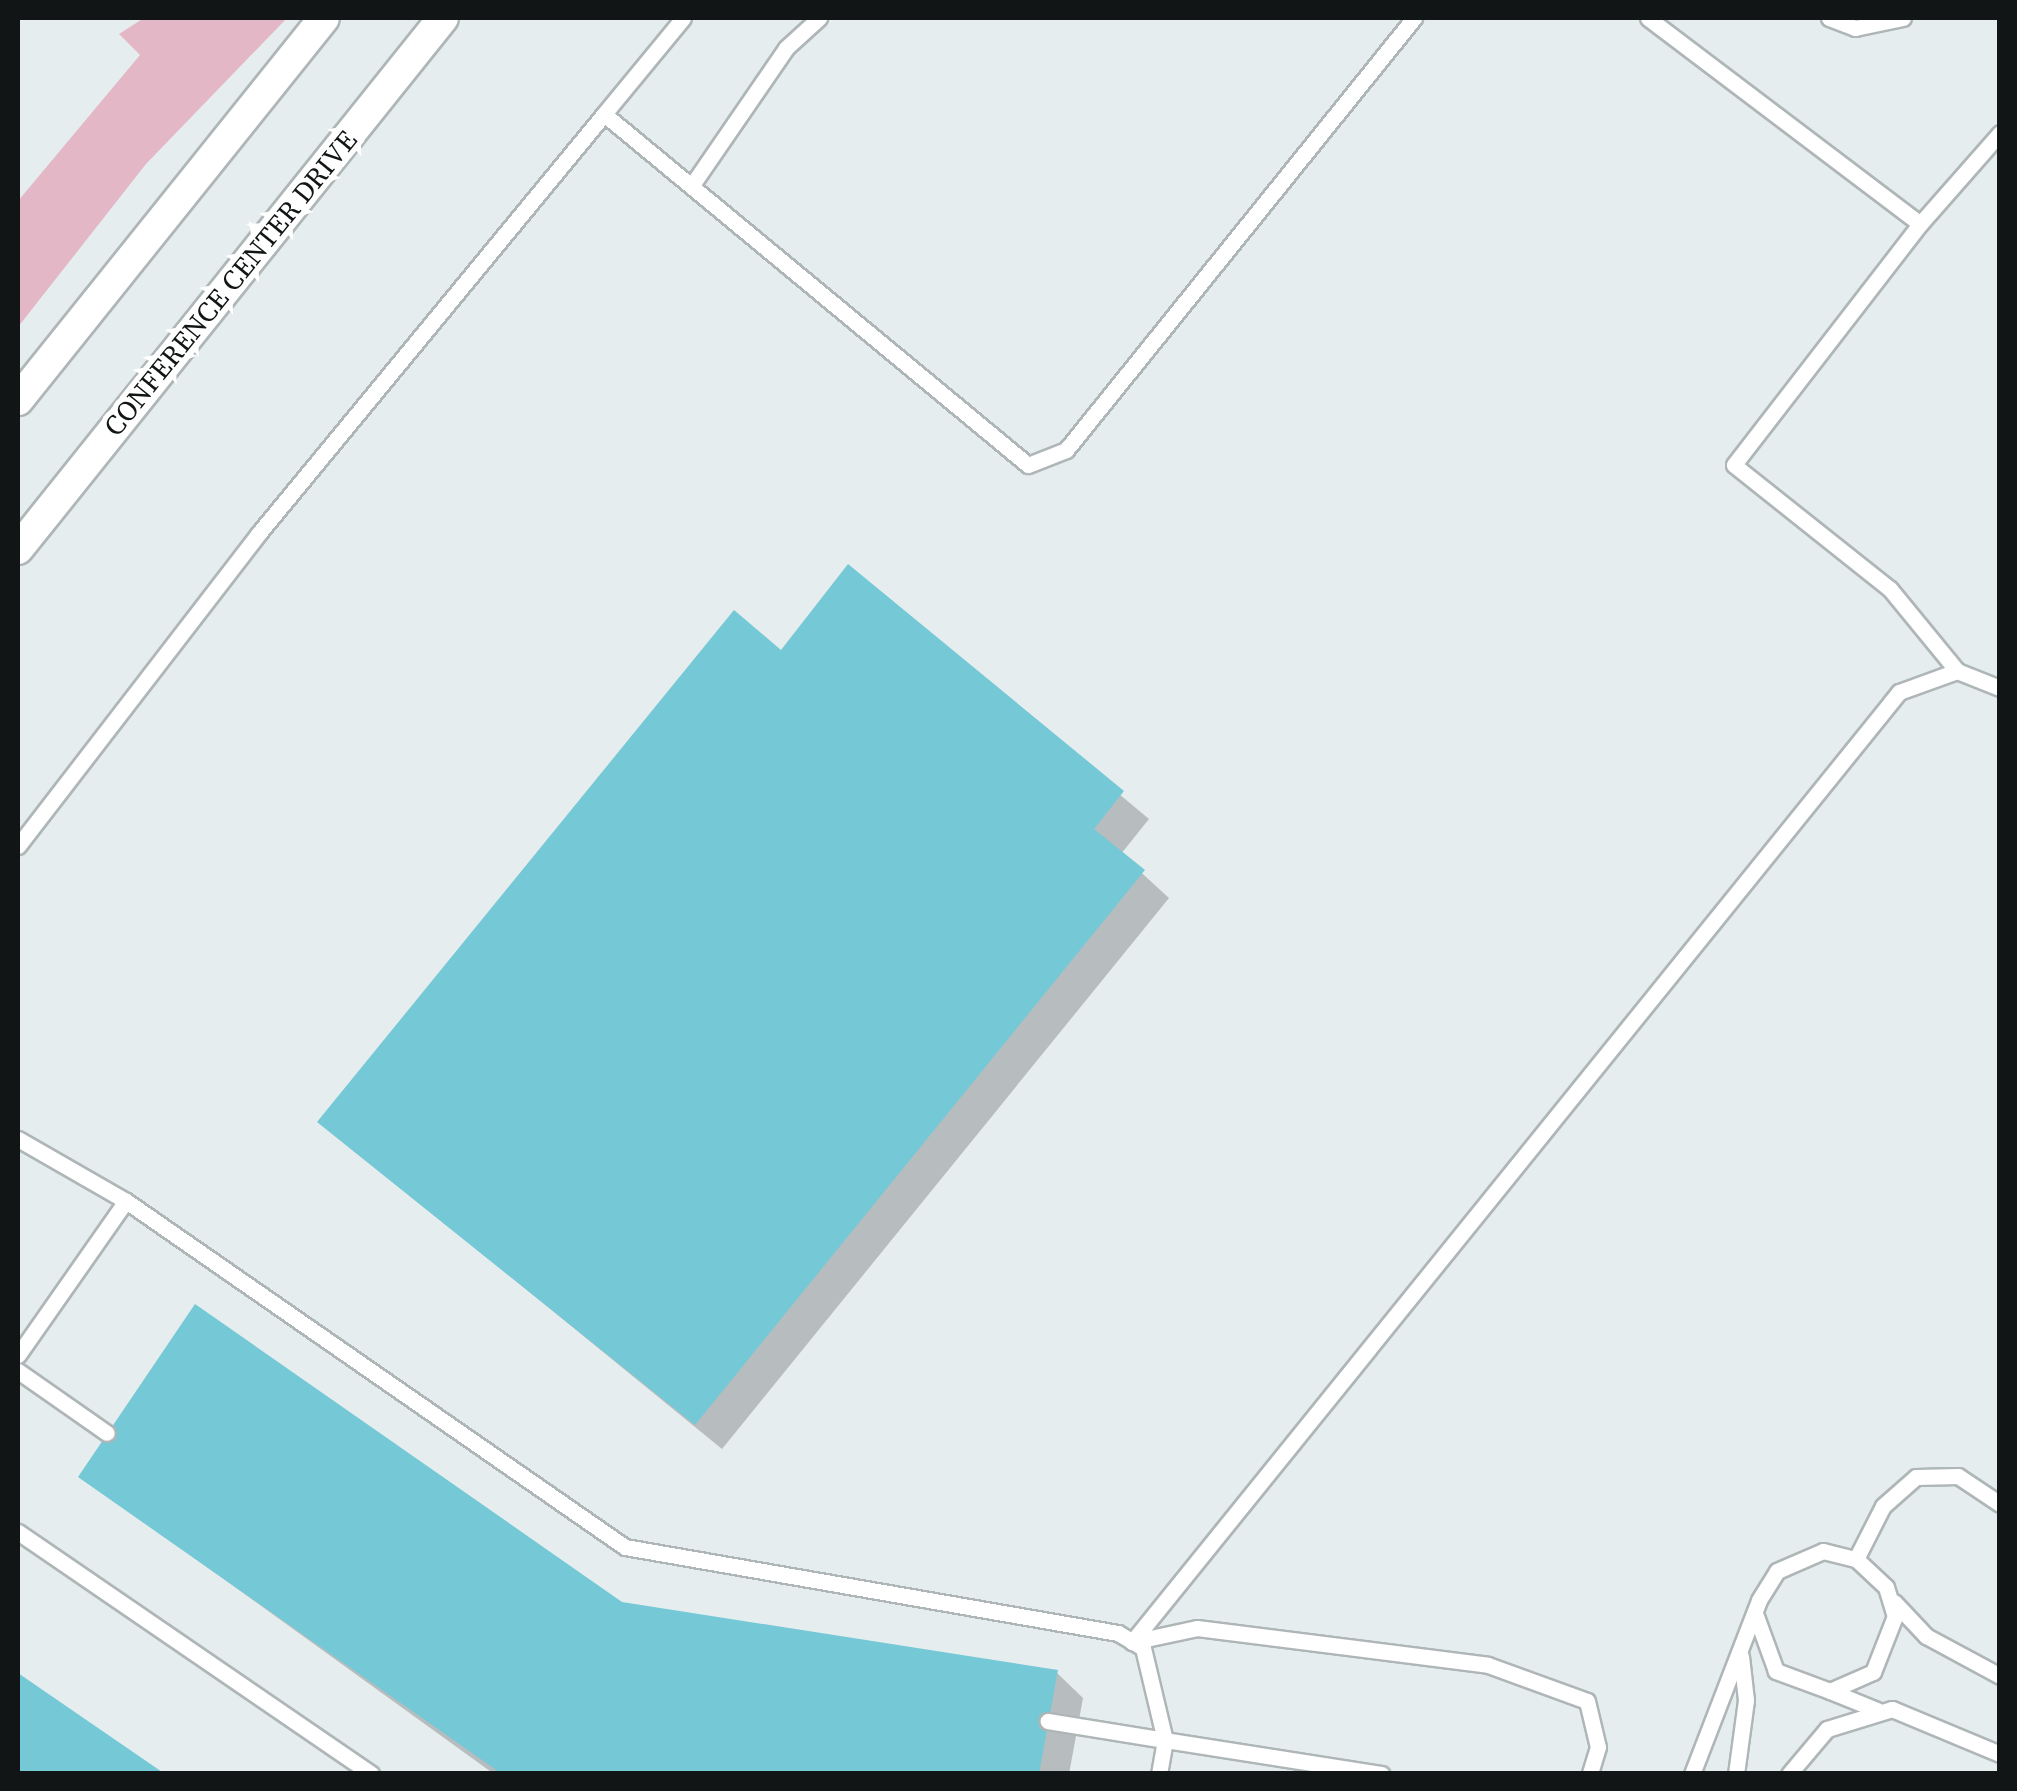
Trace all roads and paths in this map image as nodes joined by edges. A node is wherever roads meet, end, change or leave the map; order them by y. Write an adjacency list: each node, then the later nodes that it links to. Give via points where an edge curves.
1 (324, 18): 13 (street)
2 (683, 18): 9 (lane)
3 (819, 18): 11 (lane, via 786,48)
4 (1414, 18): 11 (lane, via 1066,450 1028,465)
5 (1648, 18): 12 (lane)
6 (1829, 18): 7 (lane, via 1855,28)
7 (1903, 18)
8 (435, 20): 14 (street, CONFERENCE CENTER DRIVE)
9 (604, 114): 11 (lane); 17 (lane, via 258,534)
10 (2000, 134): 12 (lane)
11 (692, 185)
12 (1920, 224): 15 (lane, via 1734,465 1890,589)
13 (18, 400)
14 (18, 549)
15 (1957, 672): 16 (lane); 28 (lane, via 1899,692)
16 (2000, 688)
17 (18, 846)
18 (18, 1139): 19 (lane)
19 (126, 1201): 20 (lane); 28 (lane, via 625,1547)
20 (18, 1355)
21 (18, 1371): 22 (lane)
22 (107, 1433)
23 (2000, 1504): 25 (lane, via 1958,1476 1916,1477 1883,1506)
24 (18, 1532): 36 (lane)
25 (1856, 1558): 26 (lane); 27 (lane, via 1823,1551 1790,1561 1767,1584)
26 (1892, 1600): 30 (lane, via 1926,1636); 31 (lane, via 1882,1660 1860,1682)
27 (1756, 1616): 29 (lane); 31 (lane, via 1776,1670)
28 (1132, 1642): 34 (lane, via 1158,1686); 39 (lane, via 1197,1628 1488,1665 1587,1701 1598,1747)
29 (1741, 1652): 40 (lane); 41 (lane, via 1746,1700)
30 (2000, 1676)
31 (1830, 1690): 32 (lane)
32 (1878, 1711): 35 (lane, via 1926,1717); 42 (lane, via 1827,1729)
33 (1048, 1721): 34 (lane)
34 (1165, 1740): 37 (lane); 38 (lane)
35 (2000, 1754)
36 (371, 1774)
37 (1159, 1774)
38 (1381, 1774)
39 (1590, 1774)
40 (1692, 1774)
41 (1736, 1774)
42 (1790, 1774)

